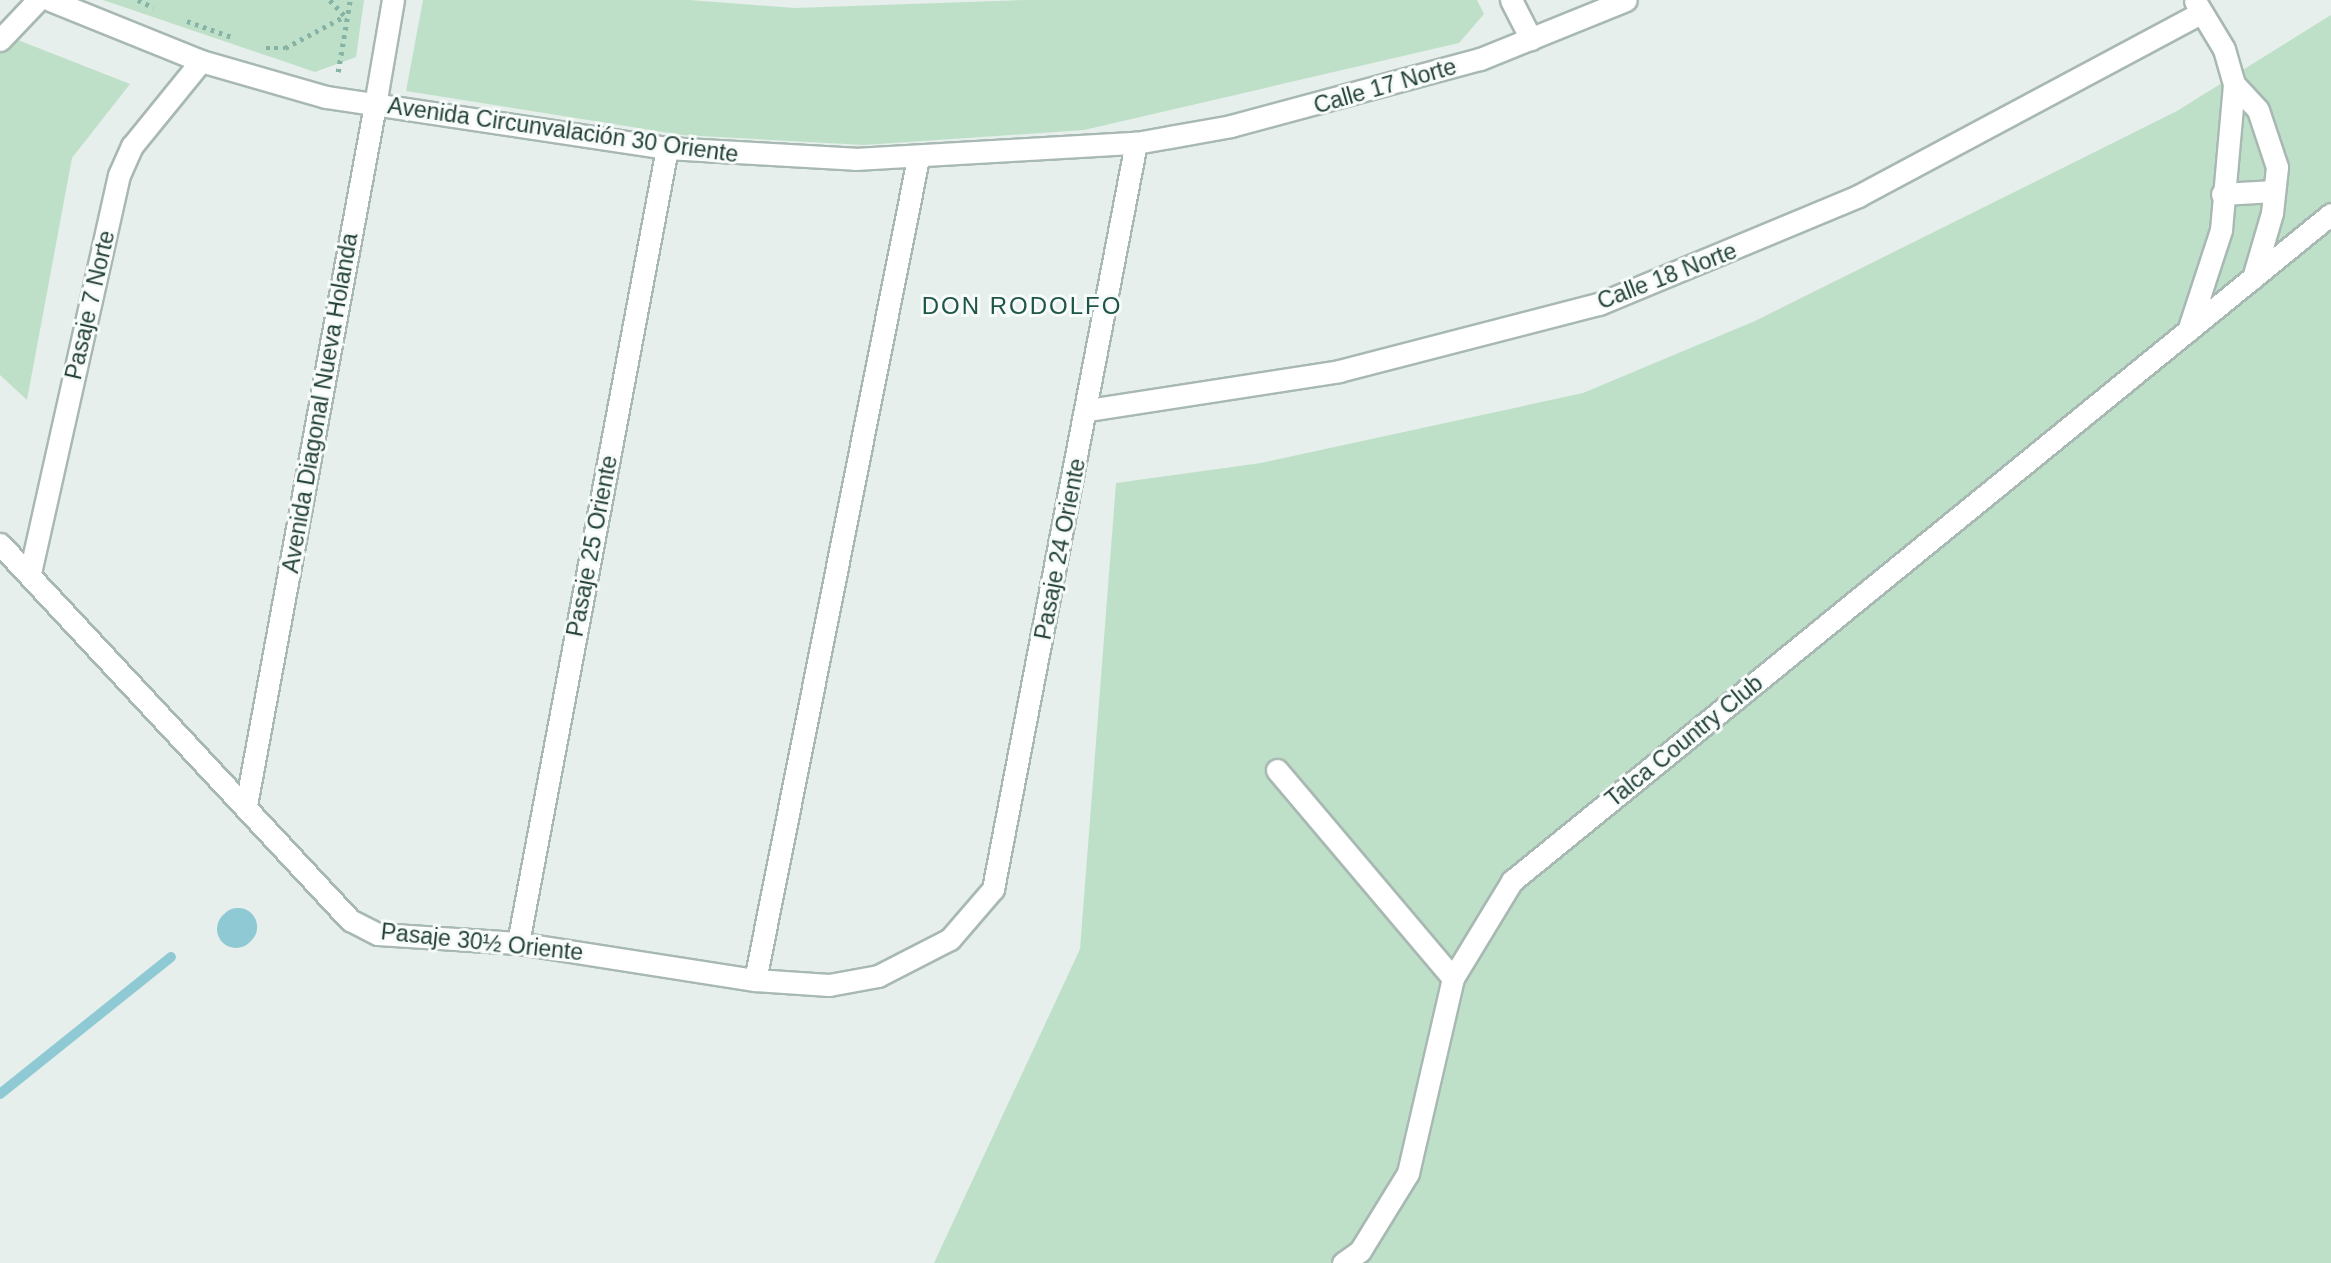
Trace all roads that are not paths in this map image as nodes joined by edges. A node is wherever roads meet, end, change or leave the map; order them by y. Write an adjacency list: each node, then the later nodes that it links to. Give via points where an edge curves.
1 (38, 0): 8 (street)
2 (50, 0): 9 (street, Avenida Circunvalación 30 Oriente)
3 (393, 0): 11 (street, Avenida Diagonal Nueva Holanda)
4 (1511, 0): 7 (street)
5 (1626, 0): 7 (street, Calle 17 Norte)
6 (2197, 6): 10 (street, via 2224,49); 20 (street, Calle 18 Norte, via 1858,196 1599,304 1339,371)
7 (1531, 39): 12 (street, Calle 17 Norte, via 1326,104)
8 (0, 40)
9 (201, 61): 11 (street, Avenida Circunvalación 30 Oriente); 22 (street, Pasaje 7 Norte, via 132,146 122,168)
10 (2234, 84): 15 (street, via 2269,133 2277,167); 16 (street)
11 (374, 105): 13 (street, Avenida Circunvalación 30 Oriente); 24 (street, Avenida Diagonal Nueva Holanda)
12 (1136, 143): 14 (street, Avenida Circunvalación 30 Oriente); 20 (street, Pasaje 24 Oriente)
13 (667, 148): 14 (street, Avenida Circunvalación 30 Oriente); 26 (street, Pasaje 25 Oriente)
14 (918, 158): 28 (street)
15 (2274, 191): 16 (street); 18 (street)
16 (2222, 194): 19 (street, via 2211,270)
17 (2331, 214): 18 (street, Talca Country Club)
18 (2253, 278): 19 (street, Talca Country Club)
19 (2188, 332): 27 (street, Talca Country Club, via 1512,881)
20 (1087, 410): 25 (street, Pasaje 24 Oriente, via 993,889)
21 (0, 544): 22 (street, Pasaje 30½ Oriente)
22 (30, 573): 24 (street, Pasaje 30½ Oriente)
23 (1278, 770): 27 (street)
24 (246, 806): 26 (street, Pasaje 30½ Oriente, via 350,920 378,934)
25 (950, 939): 28 (street, Pasaje 30½ Oriente, via 878,975 828,985)
26 (518, 943): 28 (street, Pasaje 30½ Oriente)
27 (1452, 978): 29 (street, Talca Country Club, via 1408,1173 1360,1251)
28 (755, 980)
29 (1343, 1263)

